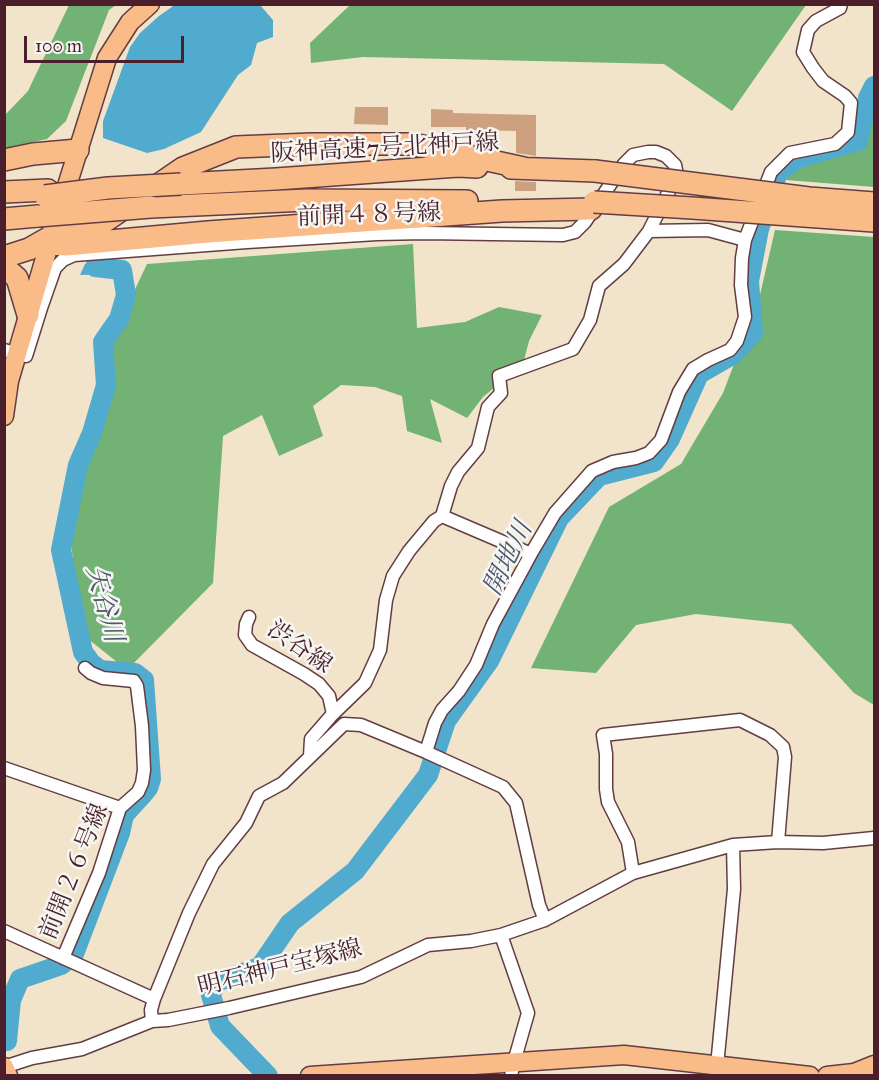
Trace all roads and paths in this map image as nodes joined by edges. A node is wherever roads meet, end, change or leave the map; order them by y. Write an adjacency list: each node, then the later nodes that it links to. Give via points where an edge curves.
1 (150, 4): 3 (main road, via 130,22 107,58)
2 (841, 4): 15 (street, via 808,30 803,52 823,81 851,103 848,132 835,144 790,153 771,172)
3 (78, 150): 4 (highway); 13 (main road)
4 (4, 160)
5 (524, 168): 7 (highway, 阪神高速7号北神戸線, bridge, via 458,166); 9 (highway, 阪神高速7号北神戸線, bridge, via 595,171); 13 (highway, via 413,144 236,147 183,168 98,226)
6 (4, 192): 7 (highway)
7 (46, 193): 8 (highway, 阪神高速7号北神戸線)
8 (4, 200)
9 (874, 203)
10 (592, 206): 12 (highway, bridge); 13 (highway, 阪神高速7号北神戸線, bridge, via 566,201 307,200 151,207); 13 (highway, via 66,245)
11 (4, 219): 13 (highway, 阪神高速7号北神戸線)
12 (874, 220)
13 (48, 231): 16 (highway, via 29,249); 18 (main road)
14 (649, 231): 15 (street, via 708,230); 19 (street, 前開４８号線, via 677,175 675,165 656,152 633,155 585,222 575,232 563,236 377,234 74,255 55,268 26,356); 21 (street, via 624,264 599,286 590,320 573,349 498,376 501,393 488,407 478,448 458,472)
15 (746, 240): 22 (street, via 741,285 745,317 737,341 730,350 693,369 679,392 661,440 649,453 592,471 555,513)
16 (4, 257)
17 (4, 267): 18 (highway, via 17,278)
18 (28, 315): 19 (main road)
19 (10, 352): 20 (main road)
20 (4, 416)
21 (442, 516): 22 (street); 25 (street, via 409,551 393,576 380,650 365,683)
22 (531, 554): 26 (street, via 476,665 435,723)
23 (249, 617): 25 (street, 渋谷線, via 245,634 252,645 319,684 329,696)
24 (86, 668): 29 (street, 前開２６号線, via 104,678 134,681 137,686 144,770 138,792)
25 (333, 714): 27 (street, via 311,739)
26 (426, 752): 27 (street, via 361,725 345,724); 34 (street, via 503,787 516,803)
27 (310, 756): 38 (street, via 283,783 259,795 246,823 213,864)
28 (4, 768): 29 (street)
29 (120, 808): 37 (street, 前開２６号線)
30 (874, 838): 31 (street, 明石神戸宝塚線)
31 (778, 842): 32 (street, 明石神戸宝塚線); 33 (street, via 785,757 783,747 770,735 740,720 603,735 608,802 628,842)
32 (734, 845): 33 (street, 明石神戸宝塚線); 41 (street, via 734,889)
33 (633, 873): 34 (street, 明石神戸宝塚線)
34 (545, 920): 36 (street, 明石神戸宝塚線)
35 (4, 931): 37 (street)
36 (501, 935): 39 (street, 明石神戸宝塚線, via 428,945 362,978 217,1011); 43 (street, via 528,1013)
37 (66, 959): 38 (street)
38 (154, 999): 39 (street)
39 (152, 1021): 42 (street, 明石神戸宝塚線, via 82,1049)
40 (874, 1065): 44 (main road)
41 (717, 1066): 43 (main road, via 624,1055); 47 (main road)
42 (4, 1067): 45 (main road)
43 (512, 1069): 46 (main road)
44 (854, 1074): 48 (main road)
45 (8, 1076)
46 (310, 1076)
47 (810, 1076)
48 (827, 1076)

